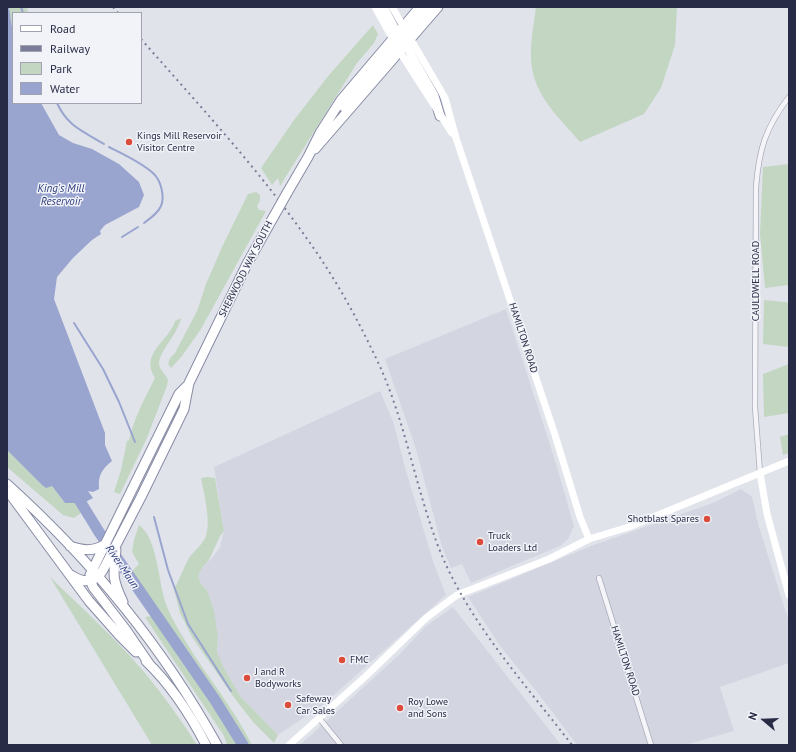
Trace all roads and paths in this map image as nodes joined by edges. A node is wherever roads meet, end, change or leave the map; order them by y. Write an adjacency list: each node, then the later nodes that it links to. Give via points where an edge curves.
1 (375, 7): 7 (main road, HAMILTON ROAD)
2 (383, 7): 7 (highway)
3 (392, 7): 7 (main road, HAMILTON ROAD)
4 (420, 7): 7 (highway, SHERWOOD WAY SOUTH)
5 (430, 7): 7 (highway)
6 (438, 7): 7 (highway, SHERWOOD WAY SOUTH)
7 (402, 38): 9 (highway, via 434,96); 10 (main road, HAMILTON ROAD, via 445,98); 11 (highway, SHERWOOD WAY SOUTH); 11 (highway, SHERWOOD WAY SOUTH, via 332,123 320,133)
8 (789, 97): 14 (street, CAULDWELL ROAD, via 777,113 763,142 756,181 755,400)
9 (440, 116): 10 (main road, HAMILTON ROAD)
10 (456, 138): 17 (main road, HAMILTON ROAD, via 553,428 580,517)
11 (308, 157): 12 (highway, SHERWOOD WAY SOUTH, bridge, via 247,264)
12 (189, 383): 19 (highway, SHERWOOD WAY SOUTH, via 179,394); 20 (highway, SHERWOOD WAY SOUTH, via 184,409 118,543)
13 (789, 461): 14 (main road)
14 (760, 473): 17 (main road, via 629,527); 25 (main road, via 766,514)
15 (7, 484): 18 (highway)
16 (7, 490): 22 (highway)
17 (590, 538): 28 (main road, via 549,559 457,595 426,618)
18 (70, 546): 19 (highway, via 87,550); 21 (highway)
19 (102, 548): 21 (highway, SHERWOOD WAY SOUTH)
20 (111, 564): 24 (highway); 26 (highway)
21 (92, 570): 24 (highway, via 90,575)
22 (71, 575): 24 (highway, via 83,581); 27 (highway, via 104,618)
23 (599, 578): 33 (street, HAMILTON ROAD)
24 (94, 579): 26 (highway); 27 (highway, via 98,594)
25 (789, 595)
26 (126, 610): 30 (highway, via 178,682)
27 (150, 664): 29 (highway, via 184,705)
28 (319, 718): 31 (main road); 32 (street)
29 (206, 745)
30 (217, 745)
31 (289, 745)
32 (342, 745)
33 (651, 745)

